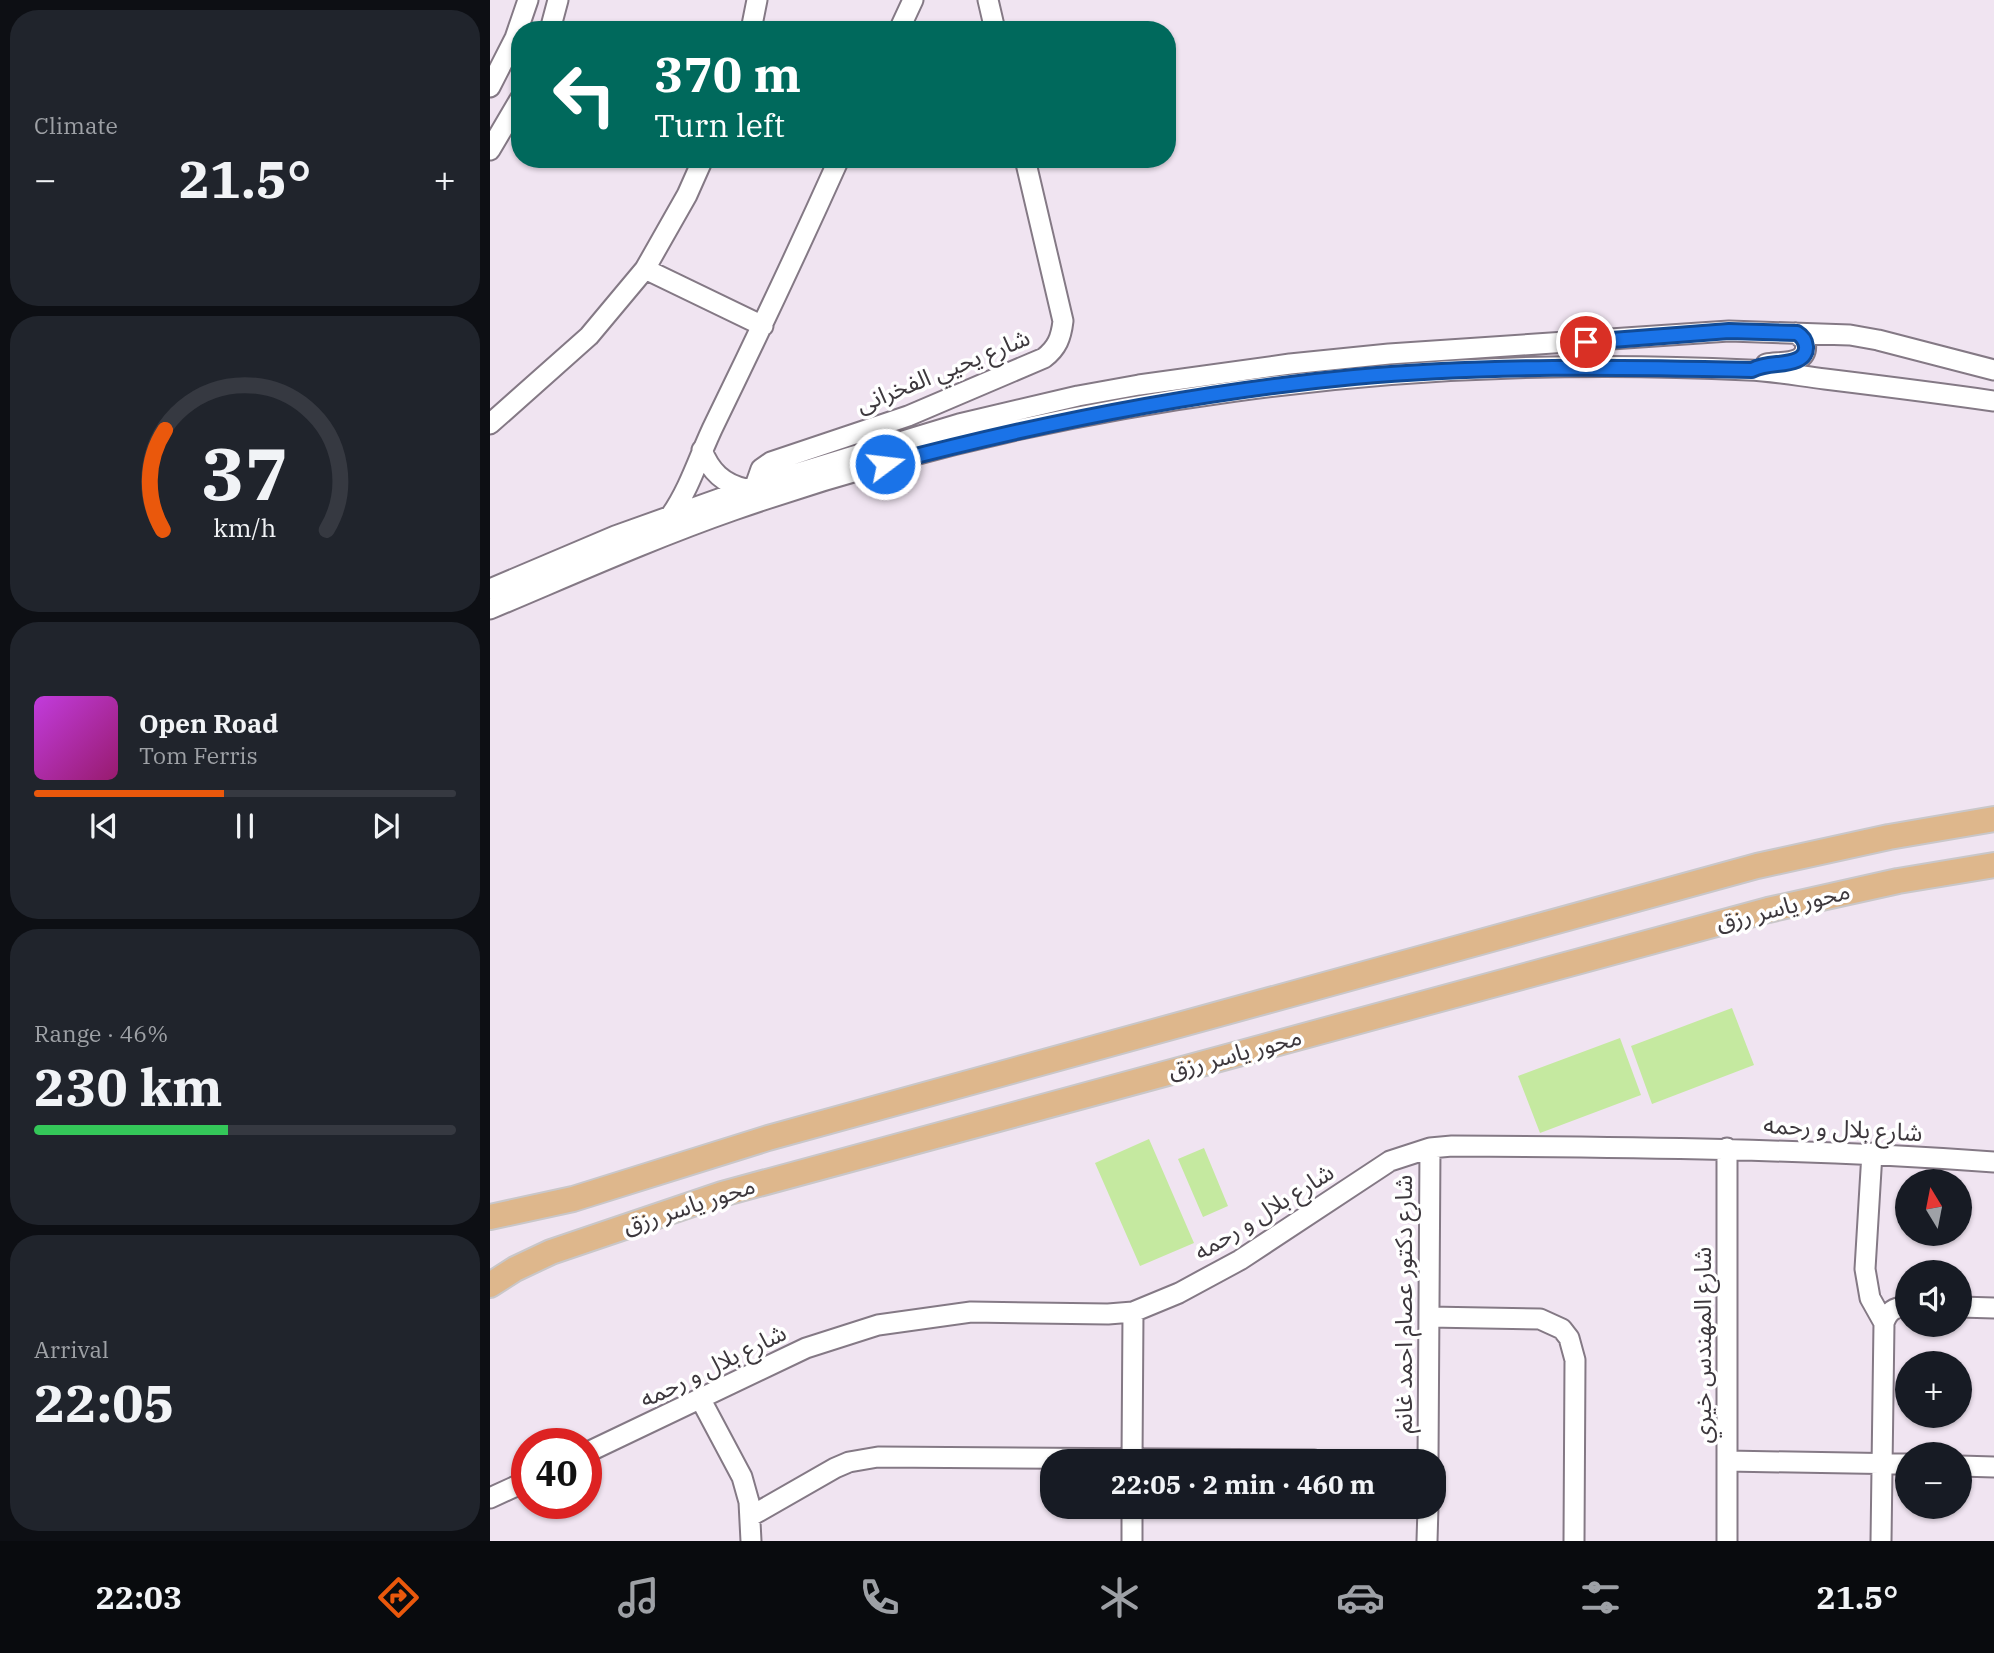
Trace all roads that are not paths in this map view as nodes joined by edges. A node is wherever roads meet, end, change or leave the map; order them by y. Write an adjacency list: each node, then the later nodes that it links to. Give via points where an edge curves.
1 (528, 0): 6 (street)
2 (558, 0): 7 (street)
3 (758, 0): 8 (street)
4 (914, 0): 9 (street)
5 (988, 0): 10 (street)
6 (521, 21)
7 (552, 21)
8 (753, 21)
9 (904, 21)
10 (993, 21)
11 (511, 46): 12 (street)
12 (490, 87)
13 (511, 114): 14 (street)
14 (490, 150)
15 (699, 168): 18 (street)
16 (835, 168): 19 (street)
17 (1027, 168): 24 (street, شارع يحيي الفخرانى, via 1063,321 1055,349 1044,358)
18 (645, 269): 19 (street); 25 (street, via 589,336)
19 (763, 326): 27 (street)
20 (1797, 333): 21 (street, via 1806,347 1801,358); 22 (street, via 1878,340); 26 (street, via 1729,331 1290,364 1078,396)
21 (1752, 370): 23 (street); 31 (street, via 1590,367 1411,373 1241,390 1124,408 960,444 776,496 695,524)
22 (1994, 370)
23 (1994, 401)
24 (908, 416): 26 (street); 28 (street, شارع يحيي الفخرانى, via 771,462)
25 (490, 424)
26 (915, 436): 28 (street)
27 (702, 450): 28 (street, via 718,476 735,486); 29 (street, via 690,484)
28 (750, 487): 29 (street)
29 (671, 515): 30 (street)
30 (490, 589)
31 (490, 609)
32 (1994, 819): 38 (main road, محور ياسر رزق, via 1836,848 1705,880 768,1138 573,1199)
33 (1994, 865): 39 (main road, محور ياسر رزق, via 1742,916 722,1194 551,1252)
34 (1430, 1148): 35 (street, شارع بلال و رحمه); 43 (street, شارع بلال و رحمه, via 1390,1161 1240,1260); 44 (street, شارع دكتور عصام احمد غانم)
35 (1727, 1148): 36 (street, شارع بلال و رحمه); 51 (street, شارع المهندس خيري)
36 (1872, 1153): 37 (street, شارع بلال و رحمه); 45 (street, via 1866,1269 1870,1298)
37 (1994, 1162)
38 (490, 1217)
39 (490, 1285)
40 (1972, 1307): 42 (street)
41 (1895, 1308): 45 (street)
42 (1994, 1308)
43 (1133, 1312): 46 (street, شارع بلال و رحمه, via 971,1312 878,1325 806,1348); 48 (street)
44 (1429, 1317): 49 (street, شارع دكتور عصام احمد غانم); 64 (street, via 1540,1318 1569,1338 1576,1360)
45 (1884, 1323): 52 (street)
46 (701, 1400): 47 (street, شارع بلال و رحمه); 58 (street, via 742,1477)
47 (602, 1446)
48 (1132, 1449)
49 (1428, 1449)
50 (1040, 1459): 58 (street, via 863,1459 822,1474)
51 (1727, 1461): 52 (street); 65 (street, شارع المهندس خيري)
52 (1882, 1463): 53 (street); 66 (street)
53 (1895, 1464)
54 (1972, 1466): 55 (street)
55 (1994, 1467)
56 (511, 1488): 57 (street)
57 (490, 1498)
58 (751, 1516): 61 (street)
59 (1132, 1519): 62 (street)
60 (1427, 1519): 63 (street)
61 (751, 1541)
62 (1132, 1541)
63 (1427, 1541)
64 (1574, 1541)
65 (1727, 1541)
66 (1881, 1541)

